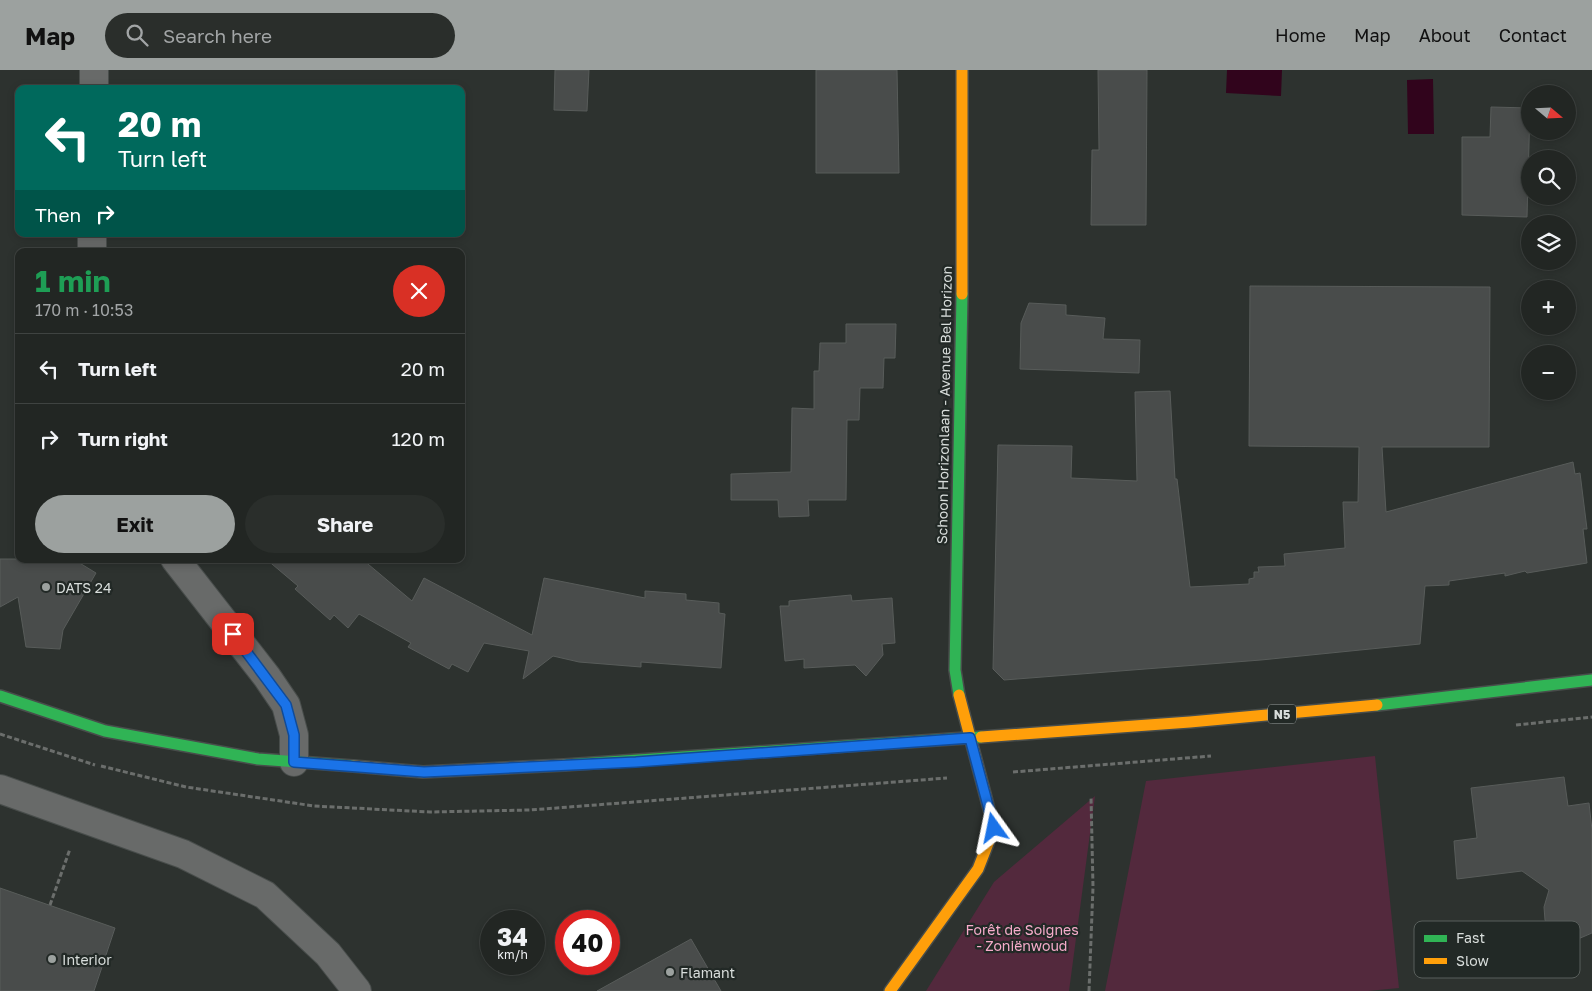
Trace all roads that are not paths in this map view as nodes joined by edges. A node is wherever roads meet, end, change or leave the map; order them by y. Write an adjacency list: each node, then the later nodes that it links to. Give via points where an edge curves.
1 (94, 70): 3 (street)
2 (962, 70): 7 (main road, Schoon Horizonlaan - Avenue Bel Horizon, via 955,670)
3 (94, 85)
4 (178, 563): 8 (street, via 268,677 286,705 294,735)
5 (1592, 680): 7 (main road, N5, via 1346,708)
6 (0, 696): 8 (main road, N5, via 105,731 258,759)
7 (970, 738): 8 (main road, N5, via 636,762 424,772); 11 (main road, Schoon Horizonlaan - Avenue Bel Horizon, via 994,828 978,869)
8 (294, 762)
9 (0, 789): 10 (street, via 182,854 265,895 328,954)
10 (357, 991)
11 (890, 991)

